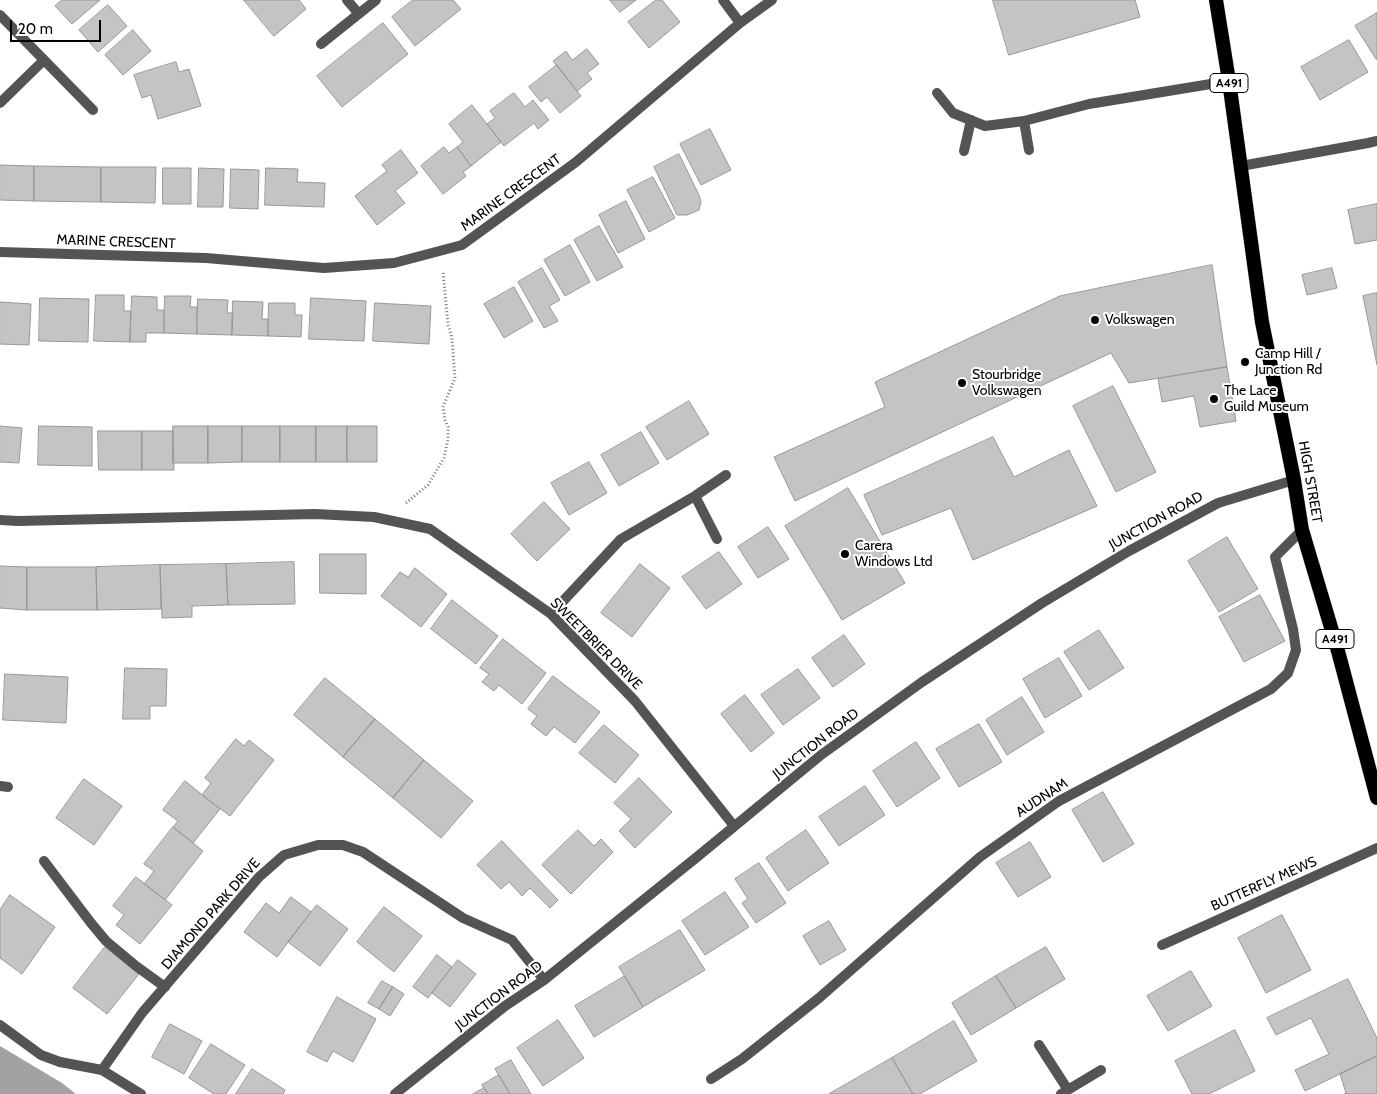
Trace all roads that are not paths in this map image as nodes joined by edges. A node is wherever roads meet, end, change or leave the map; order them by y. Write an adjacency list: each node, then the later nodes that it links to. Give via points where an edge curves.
1 (347, 0): 6 (street)
2 (376, 0): 6 (street)
3 (723, 0): 8 (street)
4 (772, 0): 8 (street, MARINE CRESCENT)
5 (1216, 0): 11 (highway, A491)
6 (359, 14): 9 (street)
7 (0, 15): 10 (street)
8 (740, 23): 21 (street, MARINE CRESCENT, via 576,162 462,245 394,263 324,268 206,258)
9 (320, 44)
10 (44, 60): 13 (street); 14 (street)
11 (1229, 81): 16 (street, via 1089,104); 20 (highway, A491)
12 (937, 93): 15 (street, via 953,113)
13 (0, 103)
14 (93, 110)
15 (971, 120): 16 (street, via 985,126); 19 (street)
16 (1024, 122): 18 (street)
17 (1377, 140): 20 (street)
18 (1029, 150)
19 (964, 151)
20 (1241, 166): 23 (highway, HIGH STREET / A491, via 1262,322)
21 (0, 252)
22 (726, 475): 24 (street)
23 (1294, 480): 26 (highway, HIGH STREET / A491); 30 (street, JUNCTION ROAD, via 1218,502 1092,572 922,682 820,755)
24 (695, 496): 27 (street); 28 (street, via 621,539)
25 (0, 520): 28 (street, SWEETBRIER DRIVE, via 315,514 374,517 430,529)
26 (1302, 530): 29 (highway, HIGH STREET / A491); 40 (street, AUDNAM, via 1275,557 1296,650 1288,673 1271,689 1059,801 980,857 819,998 742,1059)
27 (717, 540)
28 (551, 614): 30 (street, SWEETBRIER DRIVE, via 635,701)
29 (1377, 798)
30 (734, 826): 34 (street, JUNCTION ROAD)
31 (1377, 848): 33 (street, BUTTERFLY MEWS)
32 (44, 861): 35 (street, via 106,941)
33 (1162, 945)
34 (544, 980): 35 (street, DIAMOND PARK DRIVE, via 512,940 463,918 364,852 343,845 318,845 284,855 259,876); 43 (street, JUNCTION ROAD, via 505,1006)
35 (165, 987): 38 (street, DIAMOND PARK DRIVE, via 142,1013)
36 (0, 1025): 38 (street, via 42,1055)
37 (1039, 1045): 41 (street)
38 (102, 1070): 42 (street)
39 (1101, 1070): 41 (street)
40 (711, 1079)
41 (1064, 1092)
42 (141, 1094)
43 (395, 1094)

